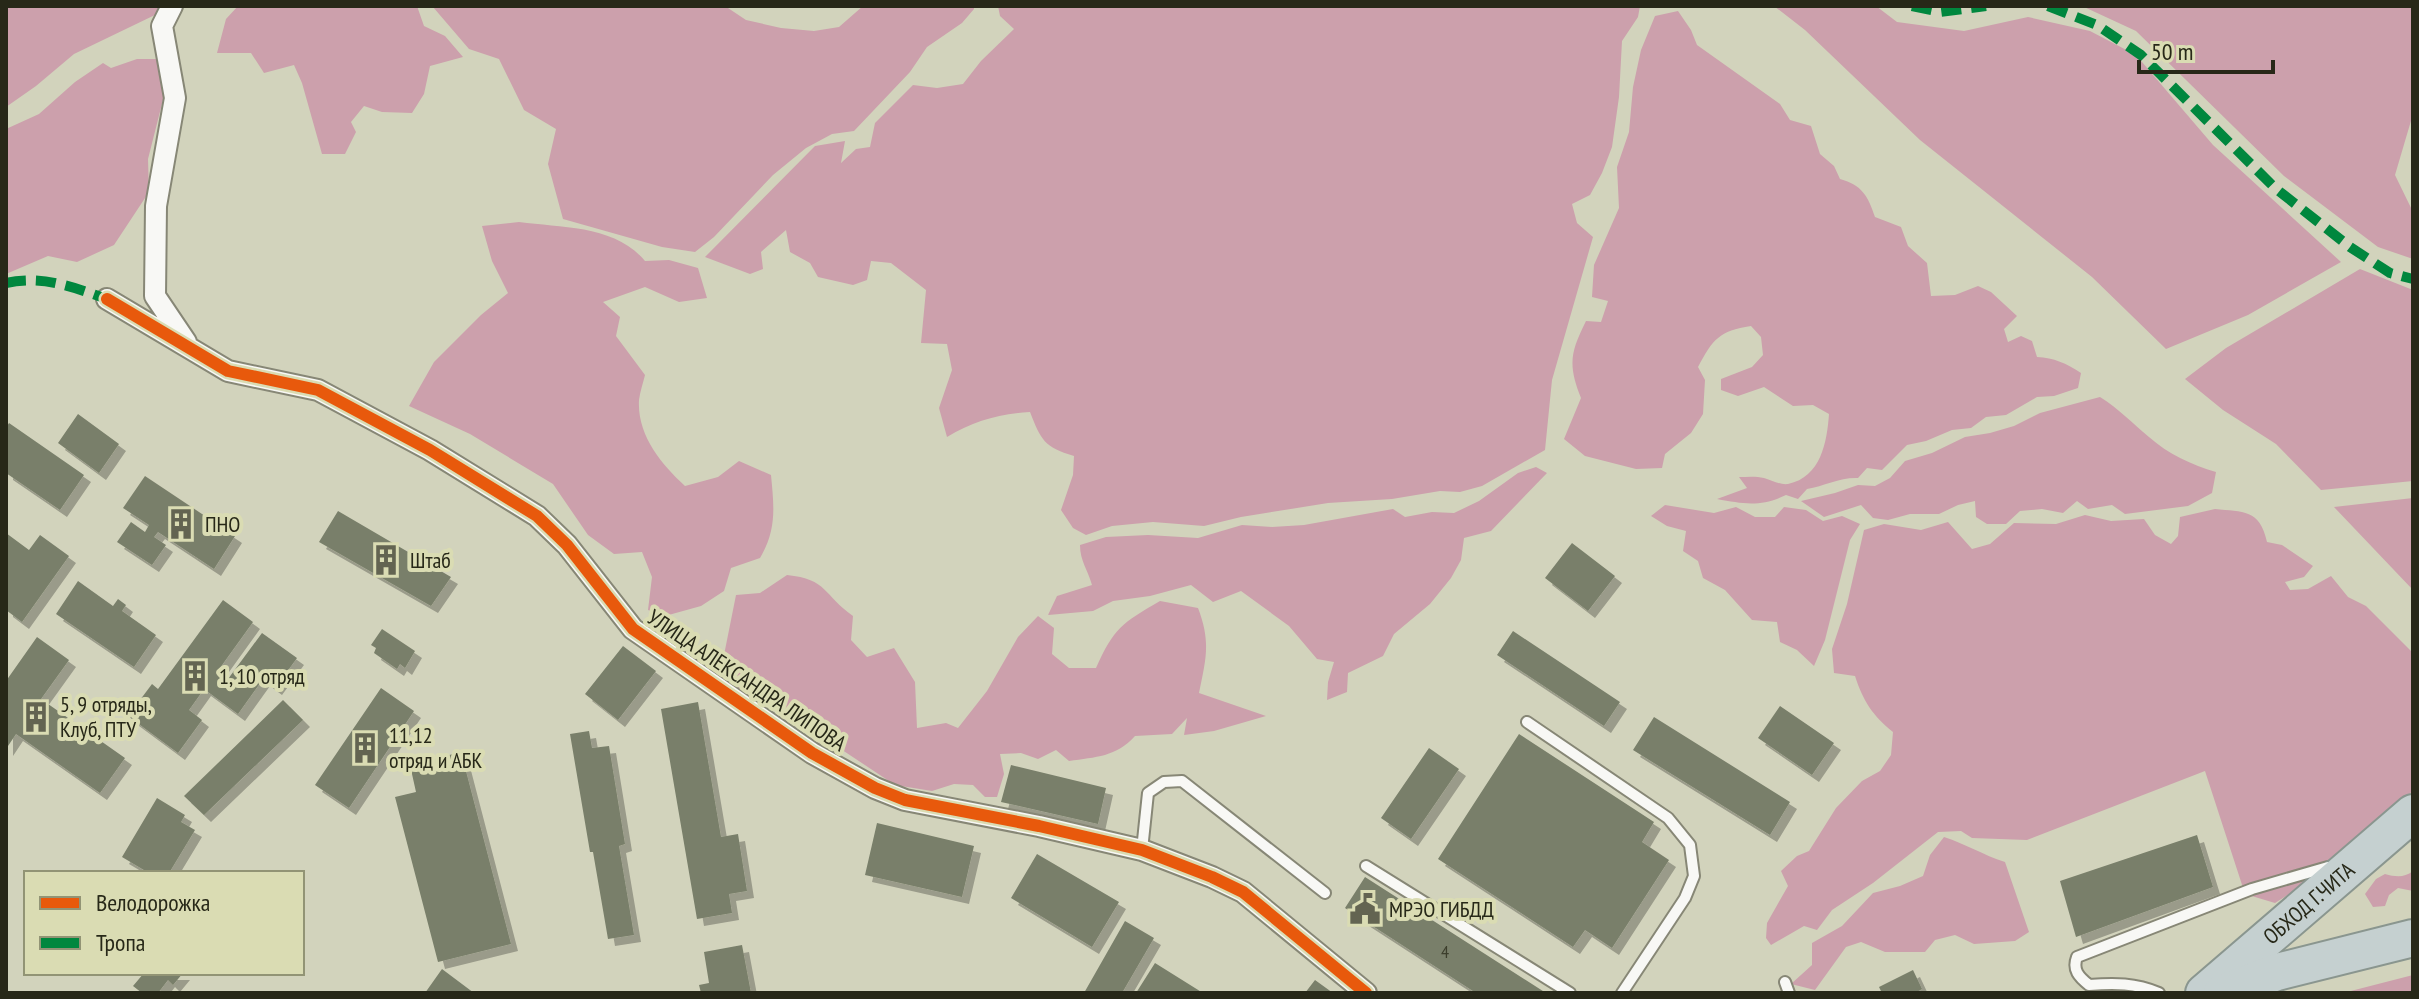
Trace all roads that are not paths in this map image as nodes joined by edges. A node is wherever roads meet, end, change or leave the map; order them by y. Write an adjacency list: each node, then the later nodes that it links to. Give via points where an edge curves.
1 (172, 6): 3 (street, via 162,26 175,98 156,206 155,296)
2 (107, 299): 3 (street, УЛИЦА АЛЕКСАНДРА ЛИПОВА)
3 (191, 349): 6 (street, УЛИЦА АЛЕКСАНДРА ЛИПОВА, via 228,371 318,390 537,516 567,545 633,629 812,753 875,788 905,800)
4 (1527, 722): 13 (lane, via 1668,818 1690,845 1694,876 1685,898)
5 (2413, 813): 7 (highway, ОБХОД Г.ЧИТА)
6 (1142, 850): 9 (lane, via 1148,793 1164,782 1182,781); 11 (street, УЛИЦА АЛЕКСАНДРА ЛИПОВА, via 1243,892)
7 (2365, 856): 14 (lane, via 2252,889 2077,957 2074,964 2078,977 2089,985 2122,983); 15 (highway, ОБХОД Г.ЧИТА)
8 (1366, 866): 12 (lane)
9 (1325, 893)
10 (2413, 938): 16 (highway, via 2277,972)
11 (1366, 993)
12 (1570, 993)
13 (1622, 993)
14 (2159, 993)
15 (2204, 993)
16 (2222, 993)

